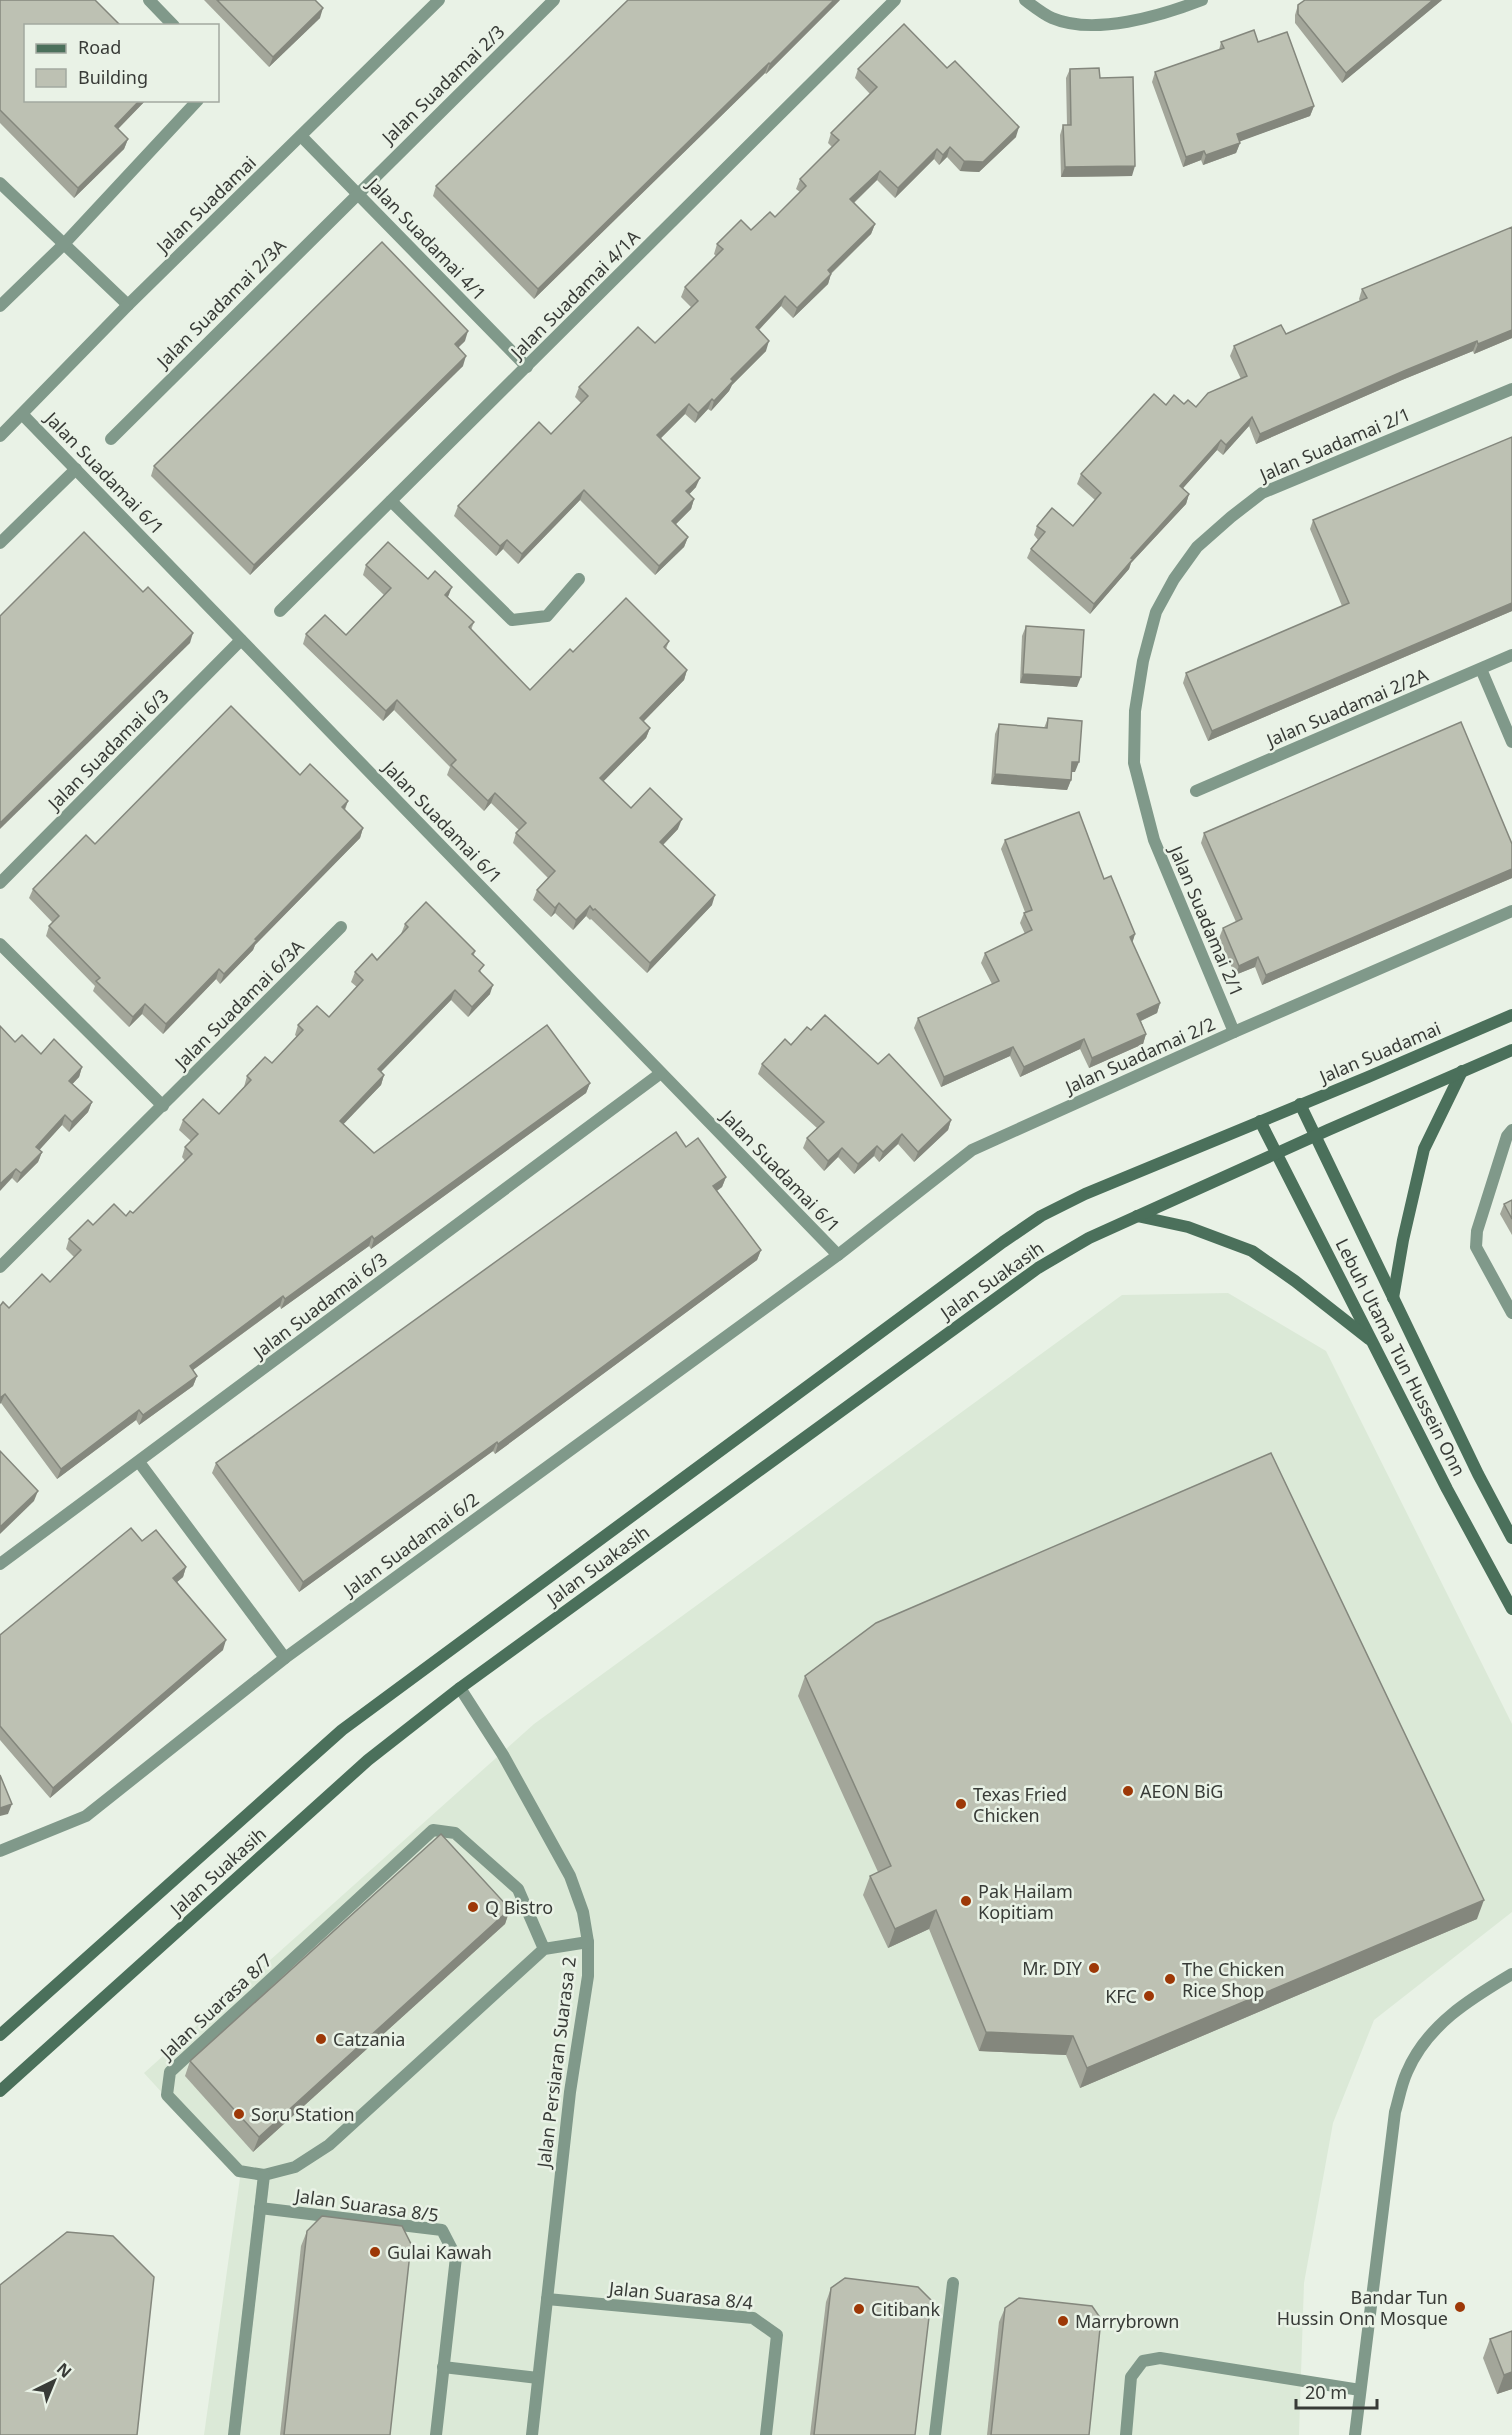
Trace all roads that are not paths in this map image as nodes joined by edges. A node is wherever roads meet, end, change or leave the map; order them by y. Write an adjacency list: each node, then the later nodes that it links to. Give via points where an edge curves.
1 (149, 0): 7 (street)
2 (439, 0): 9 (street, Jalan Suadamai)
3 (554, 0): 11 (street, Jalan Suadamai 2/3)
4 (895, 0): 15 (street, Jalan Suadamai 4/1A)
5 (1025, 0): 6 (street, via 1053,18 1088,25 1131,21)
6 (1202, 0)
7 (172, 24)
8 (196, 102): 12 (street)
9 (301, 136): 11 (street, Jalan Suadamai 4/1); 13 (street, Jalan Suadamai)
10 (0, 183): 12 (street)
11 (357, 193): 15 (street, Jalan Suadamai 4/1); 19 (street, Jalan Suadamai 2/3A)
12 (63, 245): 13 (street); 14 (street)
13 (128, 305): 17 (street, Jalan Suadamai)
14 (0, 306)
15 (527, 368): 21 (street, Jalan Suadamai 4/1A)
16 (1512, 389): 35 (street, Jalan Suadamai 2/1, via 1262,493 1197,547 1156,612 1135,711 1134,763 1154,840)
17 (22, 414): 18 (street, Jalan Suadamai); 20 (street, Jalan Suadamai 6/1)
18 (0, 436)
19 (111, 439)
20 (76, 469): 22 (street); 25 (street, Jalan Suadamai 6/1)
21 (391, 501): 23 (street, via 512,620 547,616); 24 (street, Jalan Suadamai 4/1A)
22 (0, 543)
23 (579, 579)
24 (279, 612)
25 (241, 640): 30 (street, Jalan Suadamai 6/3); 38 (street, Jalan Suadamai 6/1)
26 (1512, 655): 27 (street, Jalan Suadamai 2/2A)
27 (1481, 669): 28 (street); 29 (street, Jalan Suadamai 2/2A)
28 (1512, 742)
29 (1196, 791)
30 (0, 883)
31 (1512, 910): 35 (street, Jalan Suadamai 2/2)
32 (341, 927): 40 (street, Jalan Suadamai 6/3A)
33 (0, 944): 40 (street)
34 (1512, 1015): 39 (main road, Jalan Suadamai)
35 (1234, 1032): 46 (street, Jalan Suadamai 2/2, via 972,1150)
36 (1512, 1050): 37 (main road)
37 (1462, 1071): 43 (main road); 48 (main road, via 1424,1149)
38 (662, 1073): 46 (street, Jalan Suadamai 6/1); 51 (street, Jalan Suadamai 6/3)
39 (1300, 1104): 41 (main road, Jalan Suadamai); 43 (main road, Lebuh Utama Tun Hussein Onn)
40 (163, 1106): 47 (street, Jalan Suadamai 6/3A)
41 (1260, 1120): 44 (main road, Lebuh Utama Tun Hussein Onn); 61 (main road, Jalan Suakasih, via 1085,1194 1041,1216 1004,1242 342,1730)
42 (1512, 1130): 49 (street, via 1477,1231 1476,1246)
43 (1315, 1136): 44 (main road); 48 (main road, Lebuh Utama Tun Hussein Onn)
44 (1276, 1153): 45 (main road, Jalan Suakasih); 50 (main road, Lebuh Utama Tun Hussein Onn)
45 (1137, 1216): 50 (main road, via 1188,1227 1252,1251); 56 (main road, Jalan Suakasih, via 1038,1268)
46 (838, 1255): 55 (street, Jalan Suadamai 6/2)
47 (0, 1267)
48 (1394, 1298): 52 (main road, Lebuh Utama Tun Hussein Onn)
49 (1512, 1313)
50 (1375, 1344): 54 (main road, Lebuh Utama Tun Hussein Onn)
51 (139, 1462): 53 (street, Jalan Suadamai 6/3); 55 (street)
52 (1512, 1538)
53 (0, 1564)
54 (1512, 1609)
55 (285, 1658): 57 (street, Jalan Suadamai 6/2, via 86,1816)
56 (460, 1688): 58 (street, Jalan Persiaran Suarasa 2, via 503,1755 570,1876 583,1912); 62 (main road, Jalan Suakasih, via 368,1760)
57 (0, 1851)
58 (588, 1942): 59 (street); 66 (street, Jalan Persiaran Suarasa 2, via 588,1976 570,2092)
59 (544, 1949): 63 (street, Jalan Suarasa 8/7, via 329,2145 295,2167); 63 (street, Jalan Suarasa 8/7, via 518,1889 455,1833 433,1830 170,2072 167,2095 239,2171)
60 (1512, 1974): 69 (street, via 1438,2026 1406,2074 1395,2112)
61 (0, 2035)
62 (0, 2091)
63 (264, 2175): 64 (street)
64 (260, 2208): 67 (street, Jalan Suarasa 8/5, via 442,2230 456,2257); 70 (street)
65 (953, 2283): 74 (street)
66 (548, 2299): 68 (street, Jalan Persiaran Suarasa 2); 73 (street, Jalan Suarasa 8/4, via 753,2318 777,2335)
67 (443, 2367): 68 (street); 71 (street, Jalan Suarasa 8/5)
68 (538, 2378): 72 (street, Jalan Persiaran Suarasa 2)
69 (1360, 2390): 75 (street, via 1160,2358 1143,2361 1131,2378); 76 (street)
70 (234, 2435)
71 (436, 2435)
72 (532, 2435)
73 (766, 2435)
74 (935, 2435)
75 (1126, 2435)
76 (1355, 2435)

